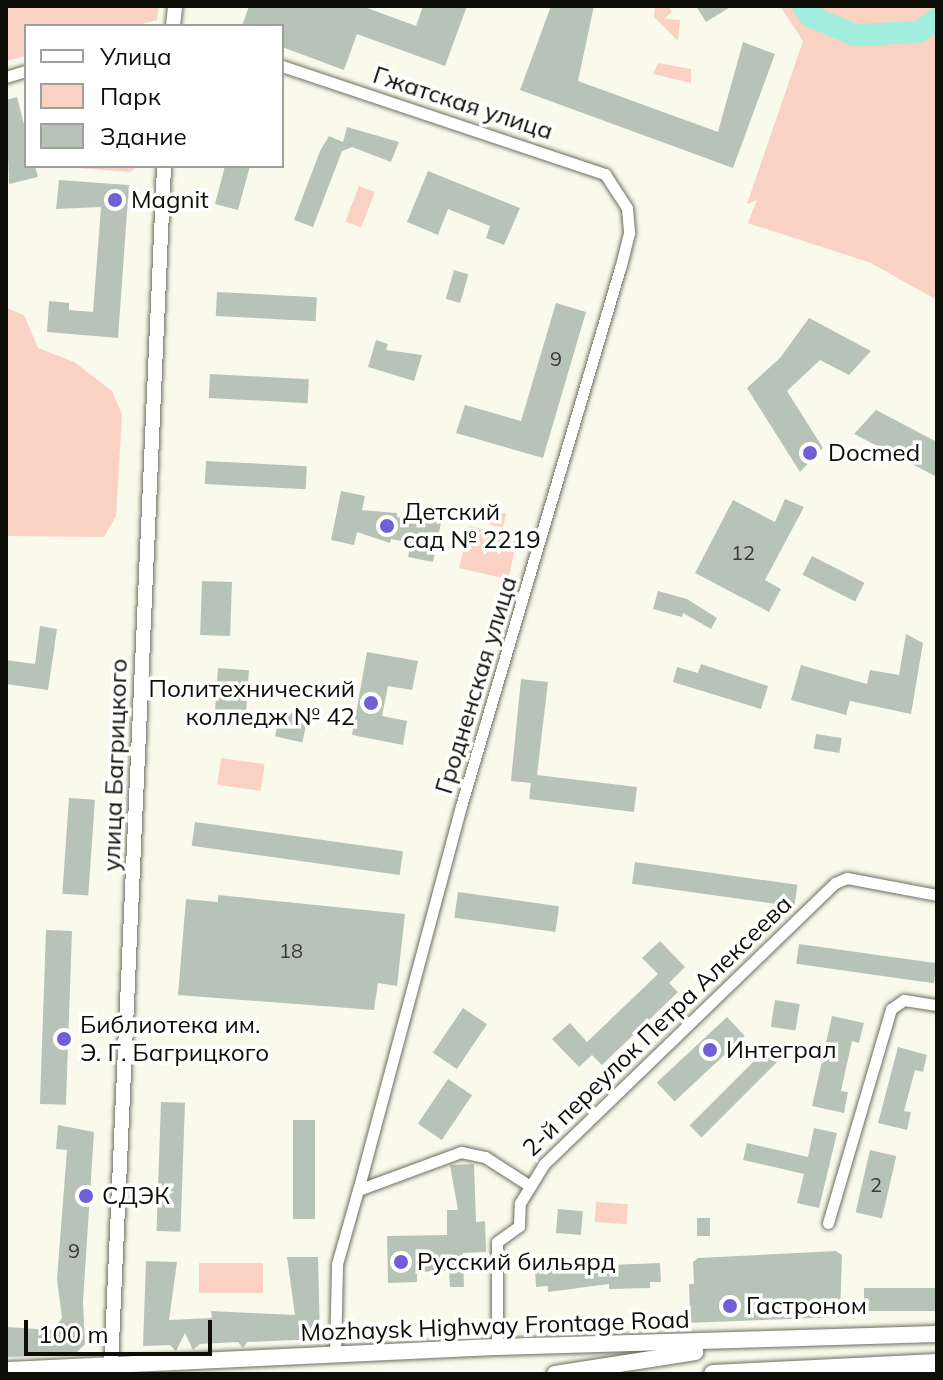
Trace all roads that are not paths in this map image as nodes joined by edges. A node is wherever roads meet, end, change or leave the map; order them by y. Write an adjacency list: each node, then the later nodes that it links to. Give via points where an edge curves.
1 (284, 67): 3 (street, Гжатская улица, via 605,174)
2 (164, 168): 14 (street, улица Багрицкого)
3 (622, 194): 7 (street, Гродненская улица, via 629,219 627,244 461,806)
4 (937, 895): 6 (street, 2-й переулок Петра Алексеева, via 847,878 835,883 633,1074)
5 (937, 1005): 8 (street, via 904,1000 891,1009)
6 (527, 1184): 7 (street, via 485,1157 461,1152); 11 (street, 2-й переулок Петра Алексеева, via 519,1226 497,1242)
7 (358, 1190): 12 (street, Гродненская улица, via 336,1274)
8 (828, 1223)
9 (937, 1334): 10 (main road, Mozhaysk Highway Frontage Road)
10 (756, 1343): 11 (main road, Mozhaysk Highway Frontage Road); 16 (main road)
11 (497, 1347): 12 (main road, Mozhaysk Highway Frontage Road)
12 (335, 1355): 14 (main road, Mozhaysk Highway Frontage Road)
13 (937, 1363): 17 (main road)
14 (111, 1366): 15 (main road, Mozhaysk Highway Frontage Road)
15 (6, 1370)
16 (555, 1374)
17 (713, 1374)

